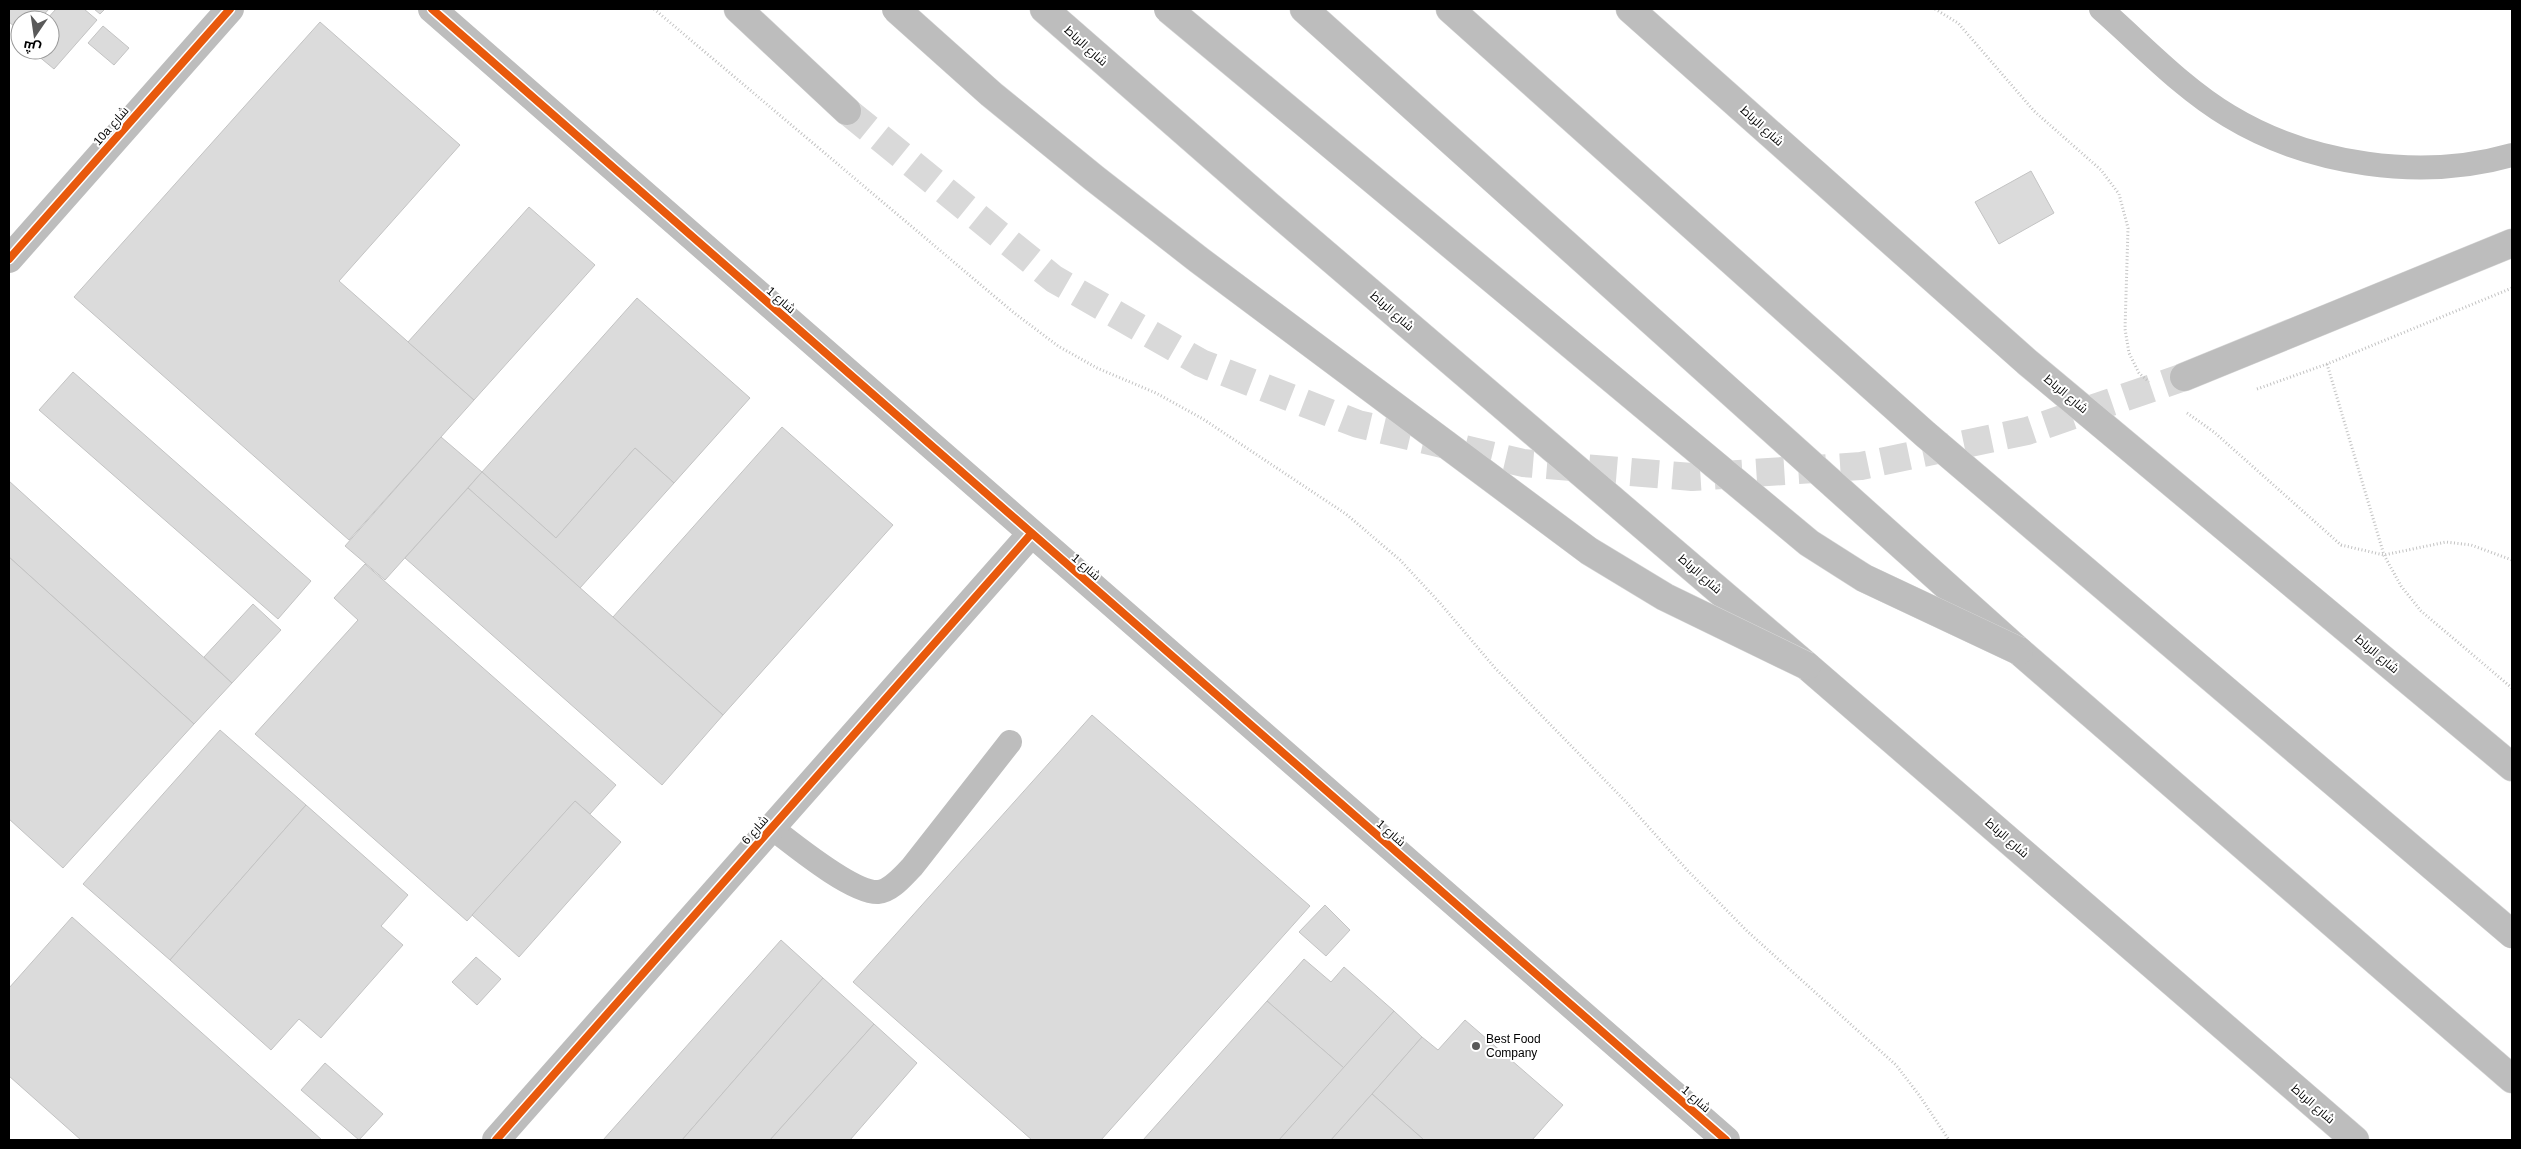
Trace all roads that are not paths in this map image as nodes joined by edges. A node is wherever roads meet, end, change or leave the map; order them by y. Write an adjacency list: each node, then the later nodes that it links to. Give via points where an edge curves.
1 (230, 9): 15 (main road, 10a شارع)
2 (432, 9): 17 (main road, شارع 1)
3 (738, 9): 12 (main road)
4 (896, 9): 19 (main road, bridge, via 991,94 1094,178 1589,551 1665,597)
5 (1044, 9): 19 (main road, شارع الرباط)
6 (1168, 9): 18 (main road, bridge, via 1809,543 1864,578)
7 (1304, 9): 18 (main road)
8 (1450, 9): 23 (main road, via 1925,434)
9 (1630, 9): 21 (main road, شارع الرباط, via 2027,362)
10 (2101, 9): 11 (lane)
11 (2123, 20): 13 (lane, via 2198,95 2229,116 2300,148 2339,158 2418,167 2458,165)
12 (847, 111)
13 (2512, 155)
14 (2512, 243): 16 (main road)
15 (9, 259)
16 (2184, 377)
17 (1031, 534): 22 (main road, شارع 6); 26 (main road, شارع 1)
18 (2019, 651): 24 (main road)
19 (1807, 666): 27 (main road, شارع الرباط)
20 (1010, 742): 22 (lane, via 912,867 895,884 879,892 863,889 824,867)
21 (2512, 767)
22 (772, 828): 25 (main road, شارع 6)
23 (2512, 934)
24 (2512, 1079)
25 (496, 1140)
26 (1726, 1140)
27 (2355, 1140)

